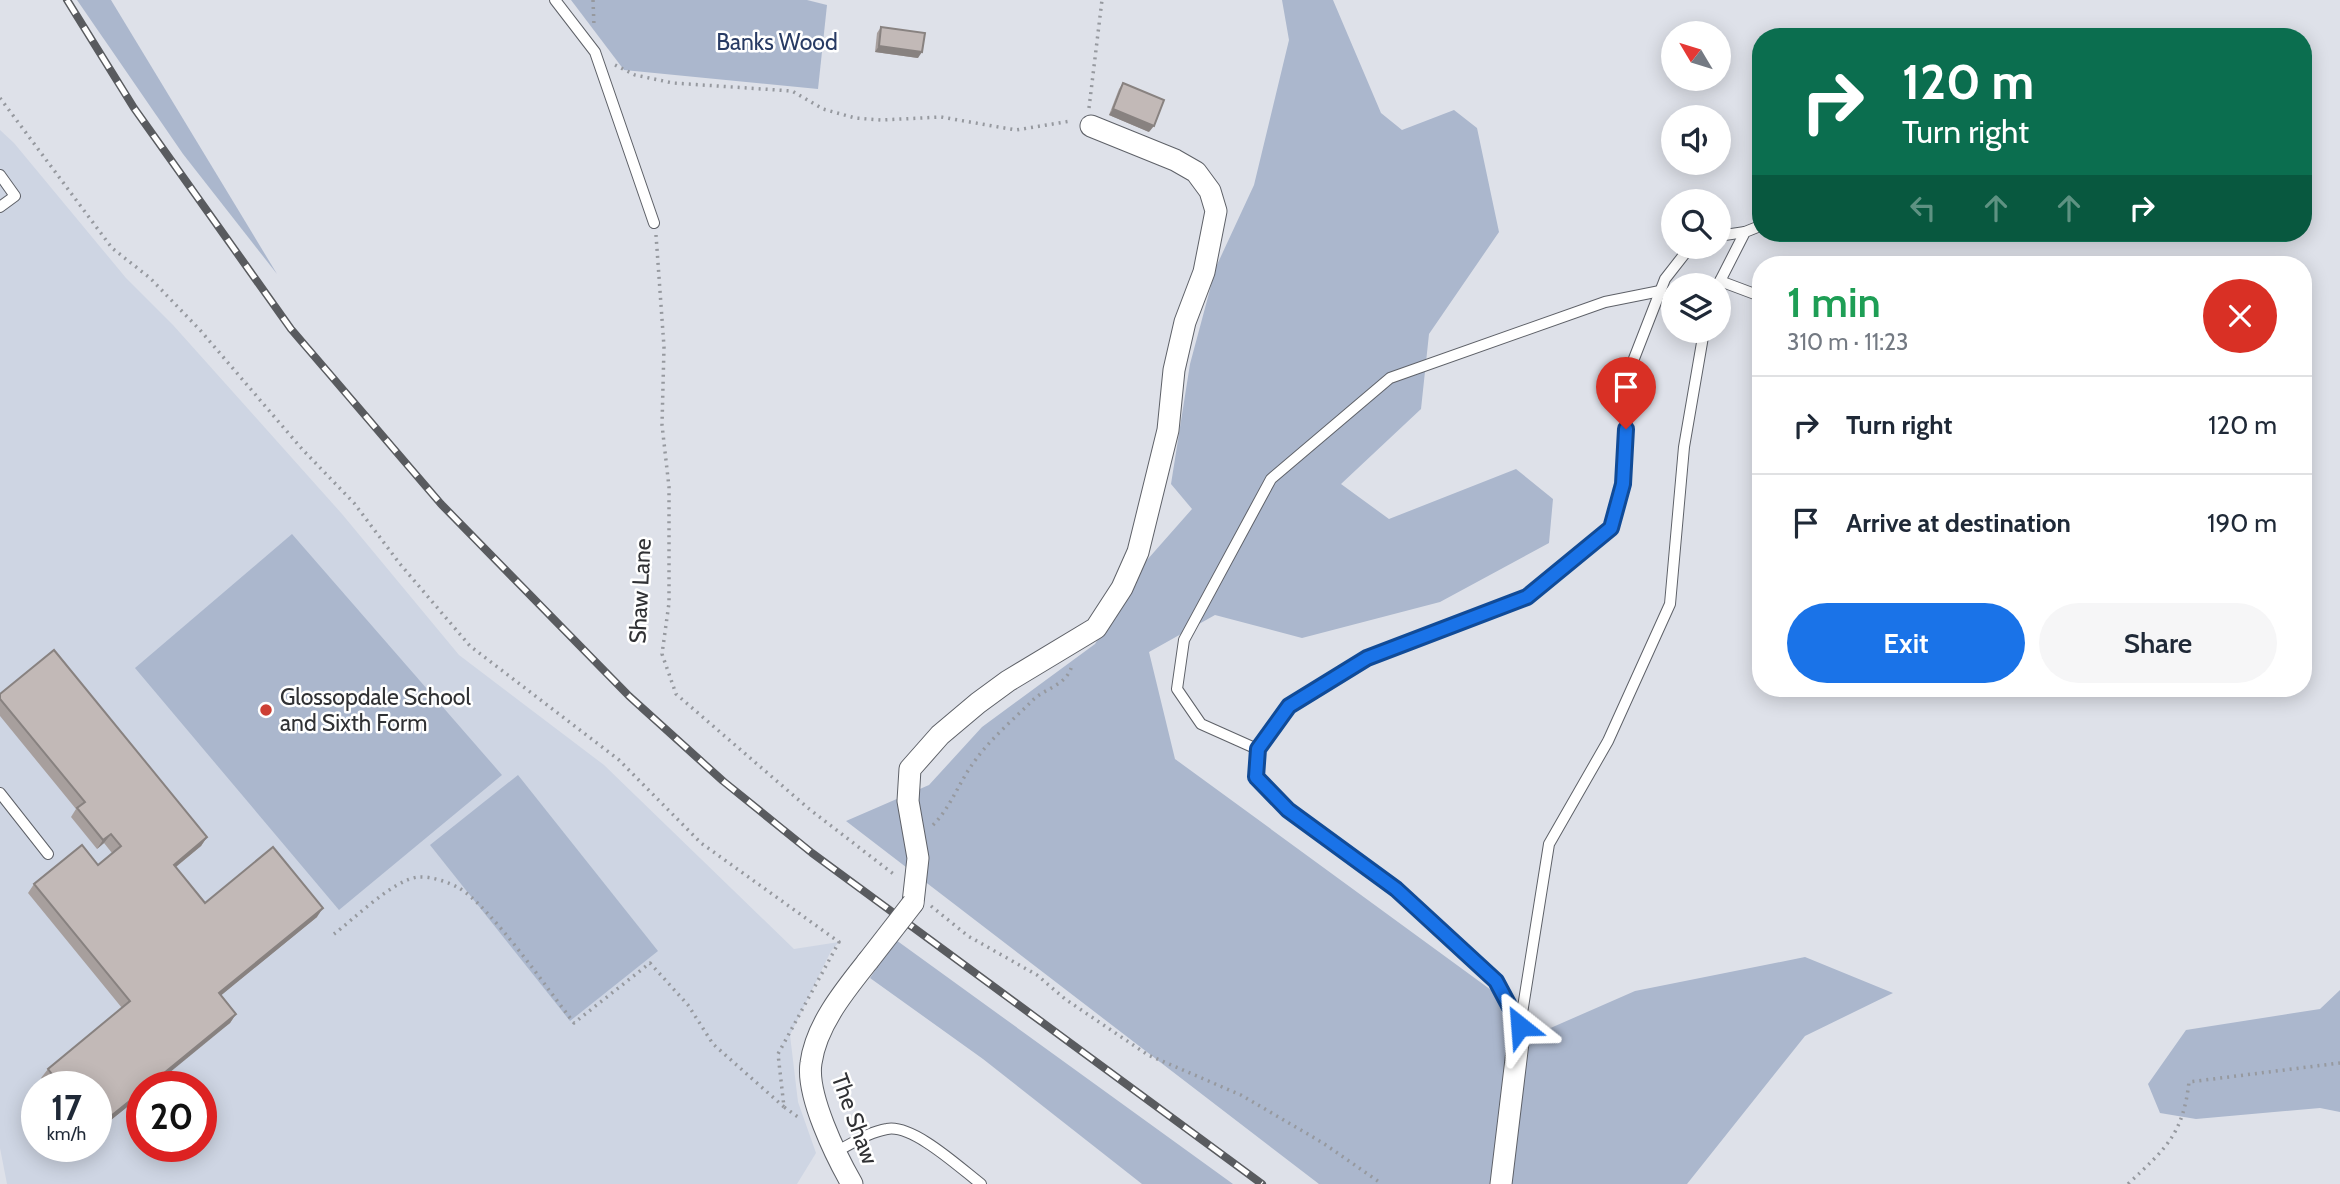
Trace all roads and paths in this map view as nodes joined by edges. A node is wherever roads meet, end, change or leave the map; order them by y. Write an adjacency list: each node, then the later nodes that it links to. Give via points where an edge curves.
1 (555, 0): 3 (lane)
2 (1102, 0): 5 (path, via 1090,88)
3 (596, 52): 5 (path, via 635,75 673,83 792,91 823,109 855,118 941,117 1016,130 1068,120); 8 (lane)
4 (0, 98): 28 (path, via 112,248 192,320 354,503 470,646 619,760 701,843 839,942 778,1054)
5 (1091, 126): 19 (street, via 1196,172 1210,191 1216,211 1204,272 1179,346 1168,430 1138,552 1096,628)
6 (0, 175): 7 (lane, via 15,196)
7 (0, 207)
8 (654, 223): 24 (path, Shaw Lane, via 669,487 669,603 662,654 676,694)
9 (1752, 229): 10 (lane)
10 (1745, 232): 11 (lane); 14 (lane)
11 (1731, 234)
12 (1681, 259): 13 (lane)
13 (1670, 273)
14 (1724, 273)
15 (1731, 287): 17 (lane)
16 (1661, 290): 20 (lane, via 1628,374 1623,484 1611,528 1527,597 1367,658 1289,706); 20 (lane, via 1605,302 1390,378 1271,480 1184,640 1177,690 1201,724)
17 (1752, 293)
18 (1702, 343): 26 (lane, via 1684,447 1670,604 1608,741 1549,844)
19 (1067, 646): 22 (path, via 1071,670 1036,696 993,739 931,828); 22 (street, via 978,703 919,758 911,769 909,790)
20 (1258, 749): 26 (lane, via 1256,777 1288,810 1396,889 1496,981)
21 (0, 793): 23 (lane)
22 (915, 829): 24 (street, via 918,858)
23 (48, 854)
24 (913, 897): 30 (street, The Shaw, bridge, via 843,993 816,1042 811,1085); 33 (path, Shaw Lane, via 968,936 1037,975 1148,1055 1241,1095)
25 (334, 934): 28 (path, via 401,883 417,877 461,889 574,1023 650,963 688,1005 713,1044)
26 (1520, 1026): 34 (street)
27 (2340, 1063): 35 (path, via 2189,1082 2186,1113 2167,1147)
28 (784, 1107): 29 (path)
29 (803, 1121)
30 (837, 1151): 31 (street, The Shaw); 32 (lane, via 872,1133 901,1130 928,1143)
31 (852, 1184)
32 (981, 1184)
33 (1382, 1184)
34 (1501, 1184)
35 (2128, 1184)

